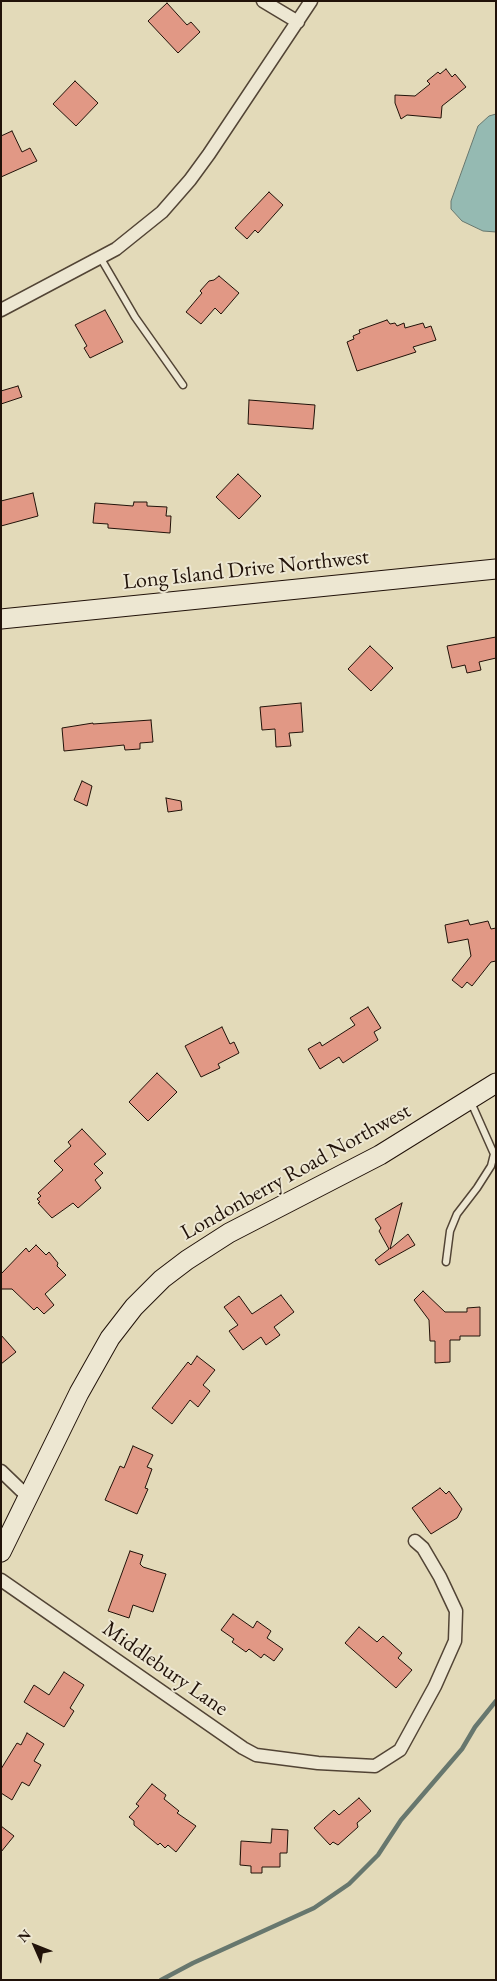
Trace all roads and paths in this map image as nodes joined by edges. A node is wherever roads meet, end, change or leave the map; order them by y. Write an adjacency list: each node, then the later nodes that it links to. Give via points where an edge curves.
1 (264, 1): 3 (street)
2 (311, 1): 3 (street)
3 (298, 22): 4 (street, via 190,180 162,212 128,241)
4 (100, 257): 5 (street); 6 (lane, via 135,317)
5 (1, 310)
6 (183, 385)
7 (496, 569): 8 (street, Long Island Drive Northwest)
8 (1, 620)
9 (496, 1083): 10 (street, Londonberry Road Northwest)
10 (470, 1099): 11 (lane, via 494,1154 491,1166 457,1214 450,1231); 13 (street, Londonberry Road Northwest, via 380,1155 229,1233 162,1279 110,1338)
11 (446, 1262)
12 (1, 1471): 13 (street)
13 (28, 1497): 15 (street, Londonberry Road Northwest)
14 (416, 1541): 16 (street, Middlebury Lane, via 440,1577 456,1611 455,1641 400,1750 376,1766 318,1763 256,1754 243,1748)
15 (1, 1552)
16 (1, 1580)

